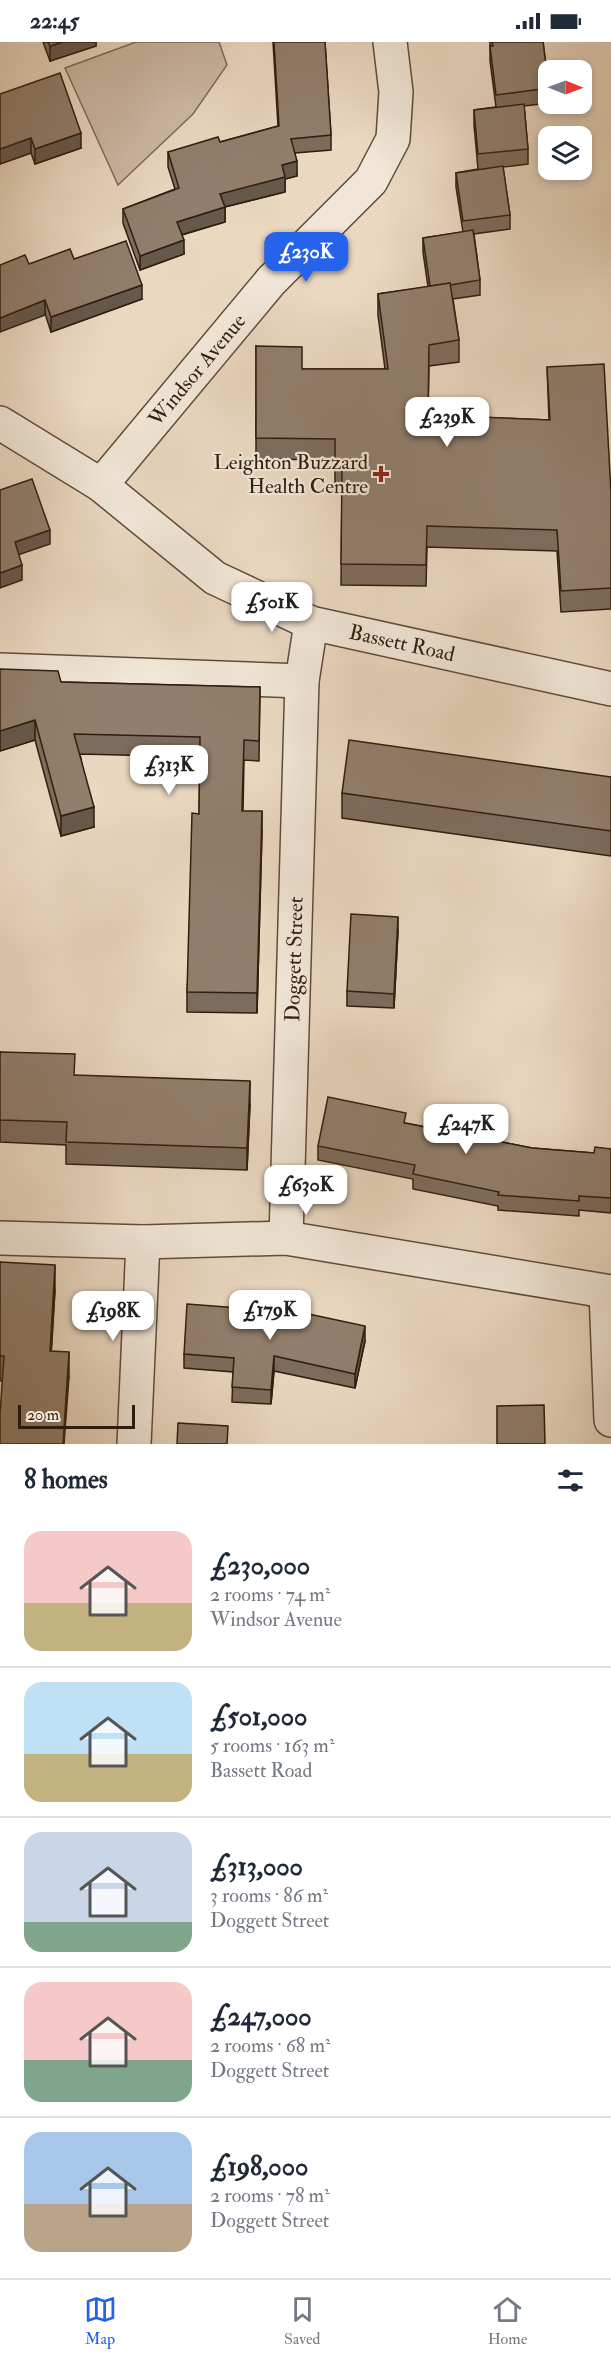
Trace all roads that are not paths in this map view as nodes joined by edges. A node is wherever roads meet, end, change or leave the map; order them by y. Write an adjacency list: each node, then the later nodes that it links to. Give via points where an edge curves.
1 (390, 42): 3 (street, Windsor Avenue, via 396,92 393,139 371,181 272,282)
2 (0, 423): 3 (street, Bassett Road)
3 (101, 485): 4 (street, Bassett Road, via 215,578)
4 (311, 623): 6 (street, Doggett Street); 7 (street, Bassett Road)
5 (0, 670): 6 (street)
6 (302, 681): 9 (street, Doggett Street)
7 (611, 689)
8 (0, 1238): 10 (street)
9 (286, 1238): 10 (street); 11 (street)
10 (143, 1242): 13 (street)
11 (608, 1292): 12 (street)
12 (611, 1420)
13 (134, 1444)

